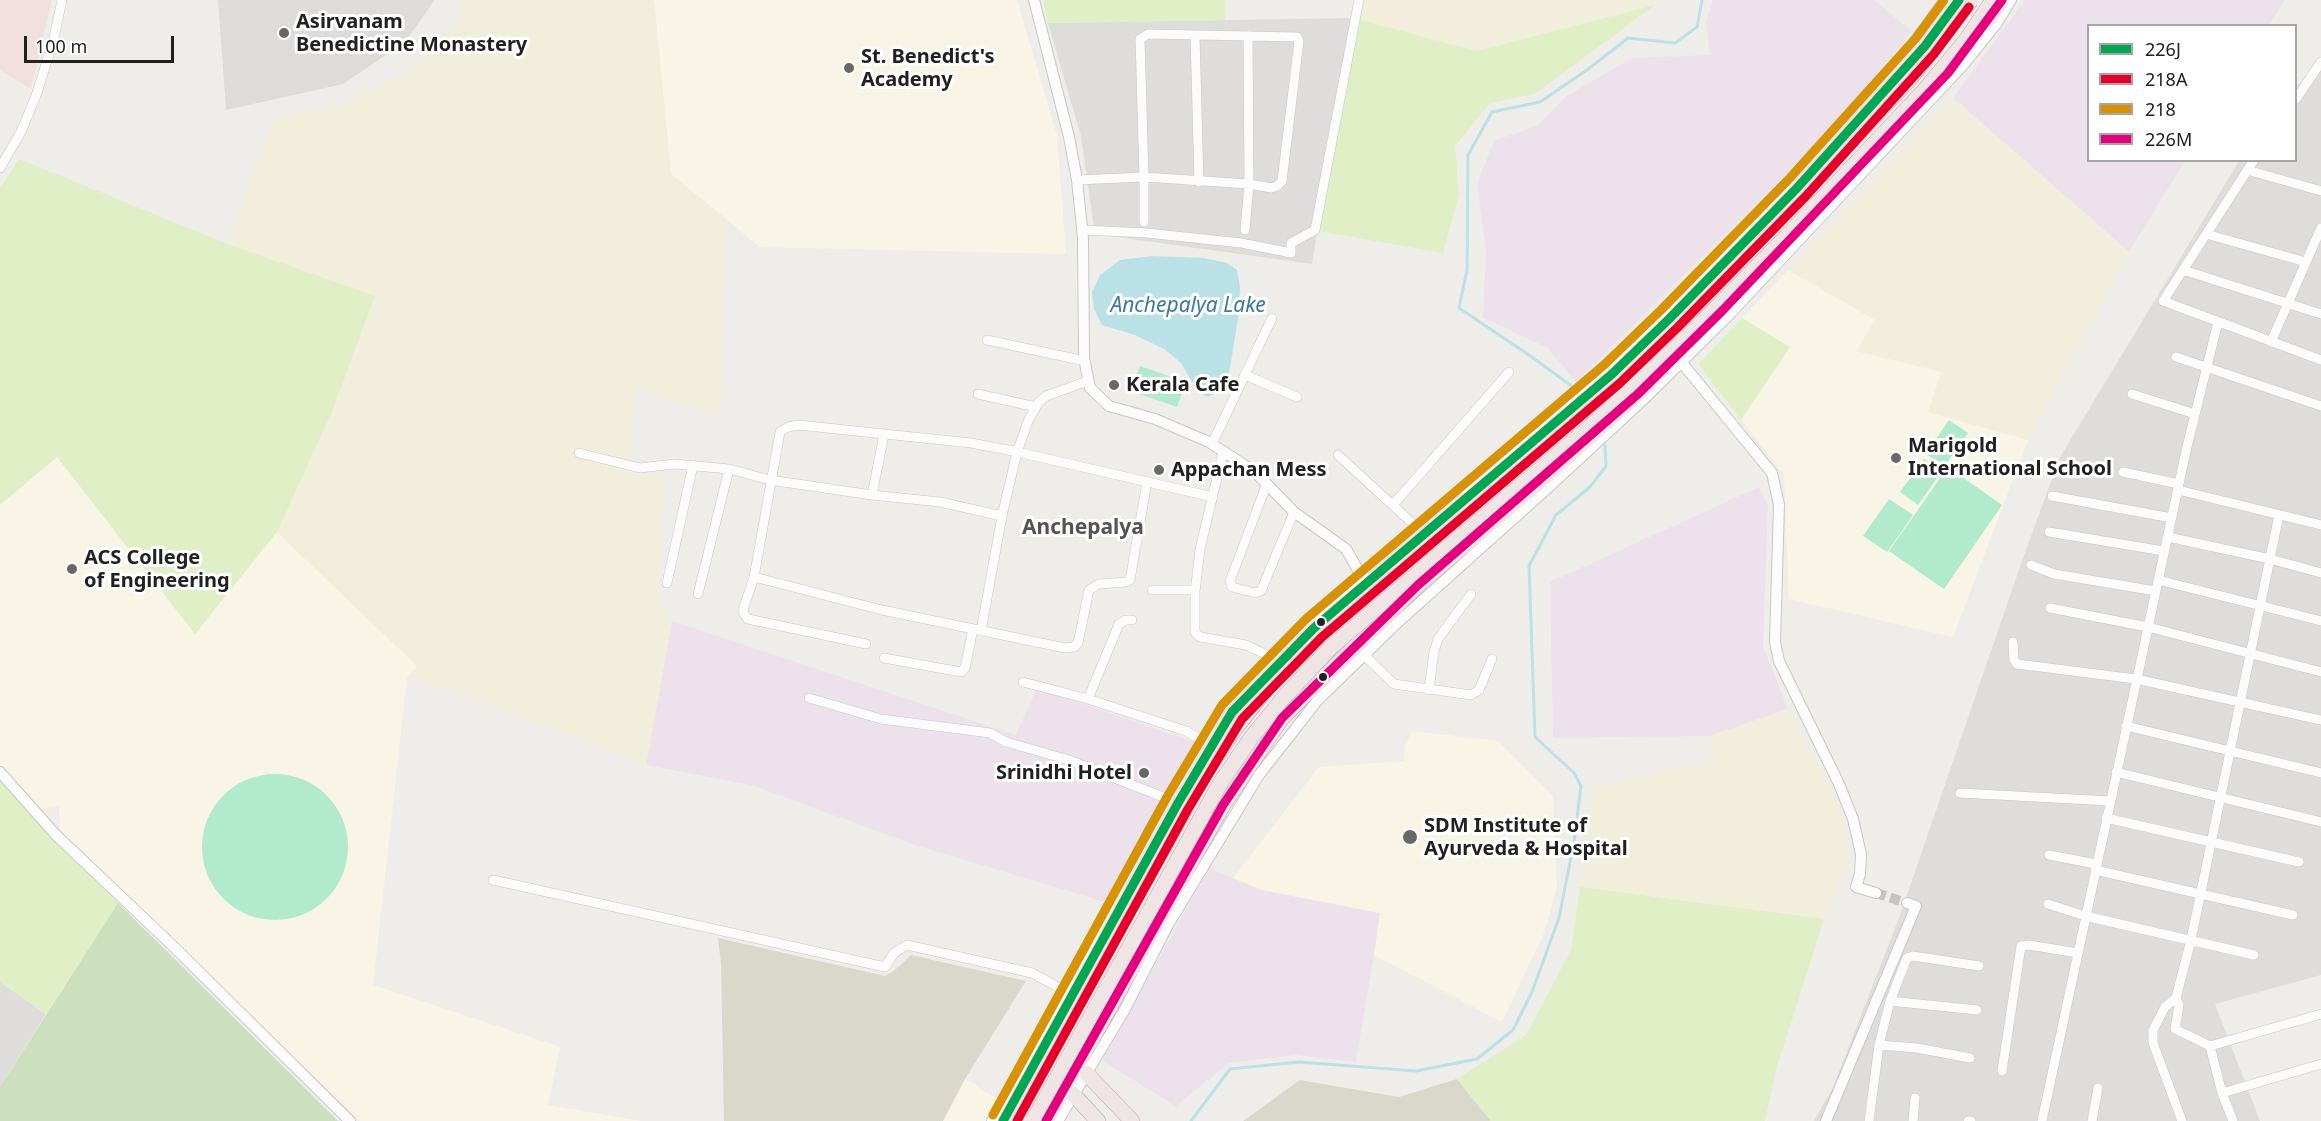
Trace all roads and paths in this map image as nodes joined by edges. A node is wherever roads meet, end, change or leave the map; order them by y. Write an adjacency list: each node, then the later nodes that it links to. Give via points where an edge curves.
1 (62, 0): 17 (street, via 37,93)
2 (1034, 0): 20 (street)
3 (1359, 0): 26 (street, via 1315,230 1291,243 1291,253 1241,243)
4 (1945, 0): 44 (street, via 1912,45 1751,228)
5 (1959, 0): 10 (highway)
6 (1971, 0): 160 (highway, bridge, via 1909,80 1681,316 1580,411 1318,634 1271,683 1205,773)
7 (1993, 0): 161 (highway, bridge, via 1923,92 1694,330 1593,424 1331,647 1286,695 1221,782)
8 (2002, 0): 13 (highway)
9 (2011, 0): 39 (street, via 1958,70 1790,250)
10 (1939, 27): 13 (highway); 44 (highway, via 1797,188 1700,289)
11 (1195, 35): 12 (street); 19 (street, via 1148,34 1140,39); 21 (street)
12 (1248, 36): 22 (street); 22 (street, via 1295,37 1299,41 1282,181 1271,188)
13 (1967, 49): 39 (highway)
14 (2321, 62): 15 (street)
15 (2297, 96)
16 (2253, 162): 18 (street)
17 (0, 168)
18 (2247, 170): 23 (street); 28 (street)
19 (1144, 177): 20 (street); 21 (street); 24 (street)
20 (1077, 180): 26 (street)
21 (1199, 182): 22 (street)
22 (1249, 184): 27 (street)
23 (2321, 191)
24 (1144, 222)
25 (2321, 228): 29 (street)
26 (1082, 230): 41 (street)
27 (1245, 230)
28 (2206, 234): 30 (street); 31 (street)
29 (2316, 251): 30 (street)
30 (2306, 262): 32 (street)
31 (2183, 270): 32 (street); 35 (street, via 2163,301)
32 (2288, 302): 33 (street); 37 (street)
33 (2321, 314)
34 (1272, 318): 45 (street)
35 (2218, 322): 37 (street); 42 (street)
36 (987, 340): 41 (street)
37 (2271, 342): 40 (street)
38 (2176, 357): 42 (street)
39 (1679, 358): 93 (highway, via 1548,481 1418,585); 130 (street, via 1772,472 1779,504 1775,642 1779,661 1853,819 1861,854 1856,887)
40 (2321, 360)
41 (1085, 362): 46 (street)
42 (2206, 367): 50 (street); 52 (street)
43 (1509, 372): 69 (street)
44 (1610, 372): 75 (highway)
45 (1245, 375): 49 (street); 54 (street)
46 (1088, 381): 51 (street, via 1046,396); 54 (street, via 1109,406 1155,419)
47 (978, 394): 51 (street)
48 (2132, 394): 52 (street)
49 (1297, 397)
50 (2321, 406)
51 (1036, 407): 55 (street)
52 (2195, 414): 65 (street)
53 (884, 435): 55 (street, via 971,443); 62 (street, via 788,427 780,432); 66 (street)
54 (1212, 444): 57 (street)
55 (1017, 452): 63 (street); 72 (street)
56 (579, 453): 59 (street, via 640,468)
57 (1223, 453): 64 (street, via 1255,472); 67 (street)
58 (1338, 455): 69 (street)
59 (693, 465): 60 (street); 85 (street)
60 (729, 469): 62 (street); 89 (street)
61 (2123, 472): 65 (street)
62 (770, 480): 66 (street); 82 (street)
63 (1147, 482): 67 (street); 97 (street, via 1130,580 1099,584 1089,590 1074,647)
64 (1266, 486): 70 (street); 70 (street, via 1230,581 1232,587 1261,591)
65 (2178, 487): 71 (street); 73 (street)
66 (872, 495): 72 (street, via 940,502)
67 (1213, 496): 87 (street, via 1201,540)
68 (2052, 496): 73 (street)
69 (1393, 505): 75 (street)
70 (1294, 512): 84 (street, via 1346,549)
71 (2279, 515): 74 (street); 79 (street)
72 (1002, 516): 97 (street)
73 (2172, 518): 77 (street)
74 (2321, 525)
75 (1422, 531): 84 (highway)
76 (2049, 532): 78 (street)
77 (2168, 537): 78 (street); 79 (street)
78 (2164, 551): 83 (street)
79 (2270, 559): 81 (street); 91 (street)
80 (2031, 565): 88 (street, via 2054,574)
81 (2321, 573)
82 (754, 577): 97 (street); 99 (street, via 743,610 746,618)
83 (2158, 579): 88 (street); 91 (street)
84 (1364, 580): 93 (street); 103 (street, via 1300,630); 159 (highway, via 1232,712)
85 (667, 583)
86 (1152, 590): 87 (street)
87 (1195, 590): 103 (street, via 1198,636 1246,645)
88 (2156, 591): 96 (street)
89 (698, 594)
90 (1471, 594): 108 (street, via 1438,639)
91 (2261, 605): 95 (street); 100 (street)
92 (2050, 608): 96 (street)
93 (1392, 619): 101 (street); 162 (highway, via 1282,718 1223,805)
94 (1132, 620): 110 (street, via 1119,624)
95 (2321, 621)
96 (2148, 627): 100 (street); 106 (street)
97 (977, 630): 102 (street, via 961,672)
98 (2013, 642): 106 (street, via 2017,664)
99 (866, 644)
100 (2250, 653): 105 (street); 111 (street)
101 (1364, 655): 108 (street, via 1394,684); 152 (street, via 1317,701 1259,775 1168,925 1124,1011)
102 (884, 658)
103 (1273, 658): 114 (street, via 1225,708)
104 (1492, 659): 108 (street, via 1477,693)
105 (2321, 672)
106 (2136, 679): 111 (street); 113 (street)
107 (1023, 682): 110 (street)
108 (1429, 690)
109 (809, 698): 121 (street, via 880,719 990,733)
110 (1088, 699): 114 (street, via 1186,731)
111 (2241, 702): 112 (street); 115 (street)
112 (2321, 720)
113 (2126, 726): 115 (street); 117 (street)
114 (1203, 741): 121 (street)
115 (2230, 751): 118 (street); 120 (street)
116 (0, 772): 157 (street, via 56,835)
117 (2116, 772): 120 (street); 122 (street)
118 (2321, 773)
119 (1960, 792): 122 (street)
120 (2220, 798): 124 (street); 125 (street)
121 (1168, 799): 140 (street)
122 (2110, 801): 123 (street)
123 (2106, 818): 125 (street); 128 (street)
124 (2321, 822)
125 (2211, 842): 127 (street); 131 (street)
126 (2049, 855): 128 (street)
127 (2299, 862)
128 (2096, 867): 131 (street); 135 (street)
129 (493, 880): 140 (street, via 885,967 894,953 908,945 1032,974)
130 (1876, 893)
131 (2201, 894): 134 (street); 136 (street)
132 (1907, 903): 166 (street, via 1916,906)
133 (2048, 904): 135 (street)
134 (2293, 915)
135 (2085, 916): 136 (street); 137 (street)
136 (2191, 940): 138 (street); 141 (street)
137 (2078, 953): 151 (street, via 2021,946); 169 (street)
138 (2254, 955)
139 (1980, 966): 142 (street, via 1907,958)
140 (1067, 992): 158 (street)
141 (2176, 998): 145 (street, via 2165,1006); 146 (street, via 2179,1005)
142 (1890, 1001): 143 (street); 147 (street)
143 (1977, 1010)
144 (2321, 1014): 148 (street)
145 (2158, 1024): 146 (street); 171 (street, via 2153,1030 2153,1043)
146 (2175, 1029): 148 (street)
147 (1879, 1045): 149 (street); 167 (street)
148 (2210, 1046): 154 (street)
149 (1970, 1058)
150 (2321, 1064): 154 (street)
151 (2002, 1071)
152 (1086, 1073): 155 (street); 165 (highway)
153 (2098, 1088): 170 (street)
154 (2222, 1093): 172 (street)
155 (1073, 1094): 163 (street); 164 (highway)
156 (1915, 1098): 168 (street)
157 (350, 1121)
158 (992, 1121)
159 (1003, 1121)
160 (1011, 1121)
161 (1033, 1121)
162 (1046, 1121)
163 (1058, 1121)
164 (1098, 1121)
165 (1132, 1121)
166 (1826, 1121)
167 (1869, 1121)
168 (1913, 1121)
169 (2042, 1121)
170 (2092, 1121)
171 (2182, 1121)
172 (2233, 1121)

